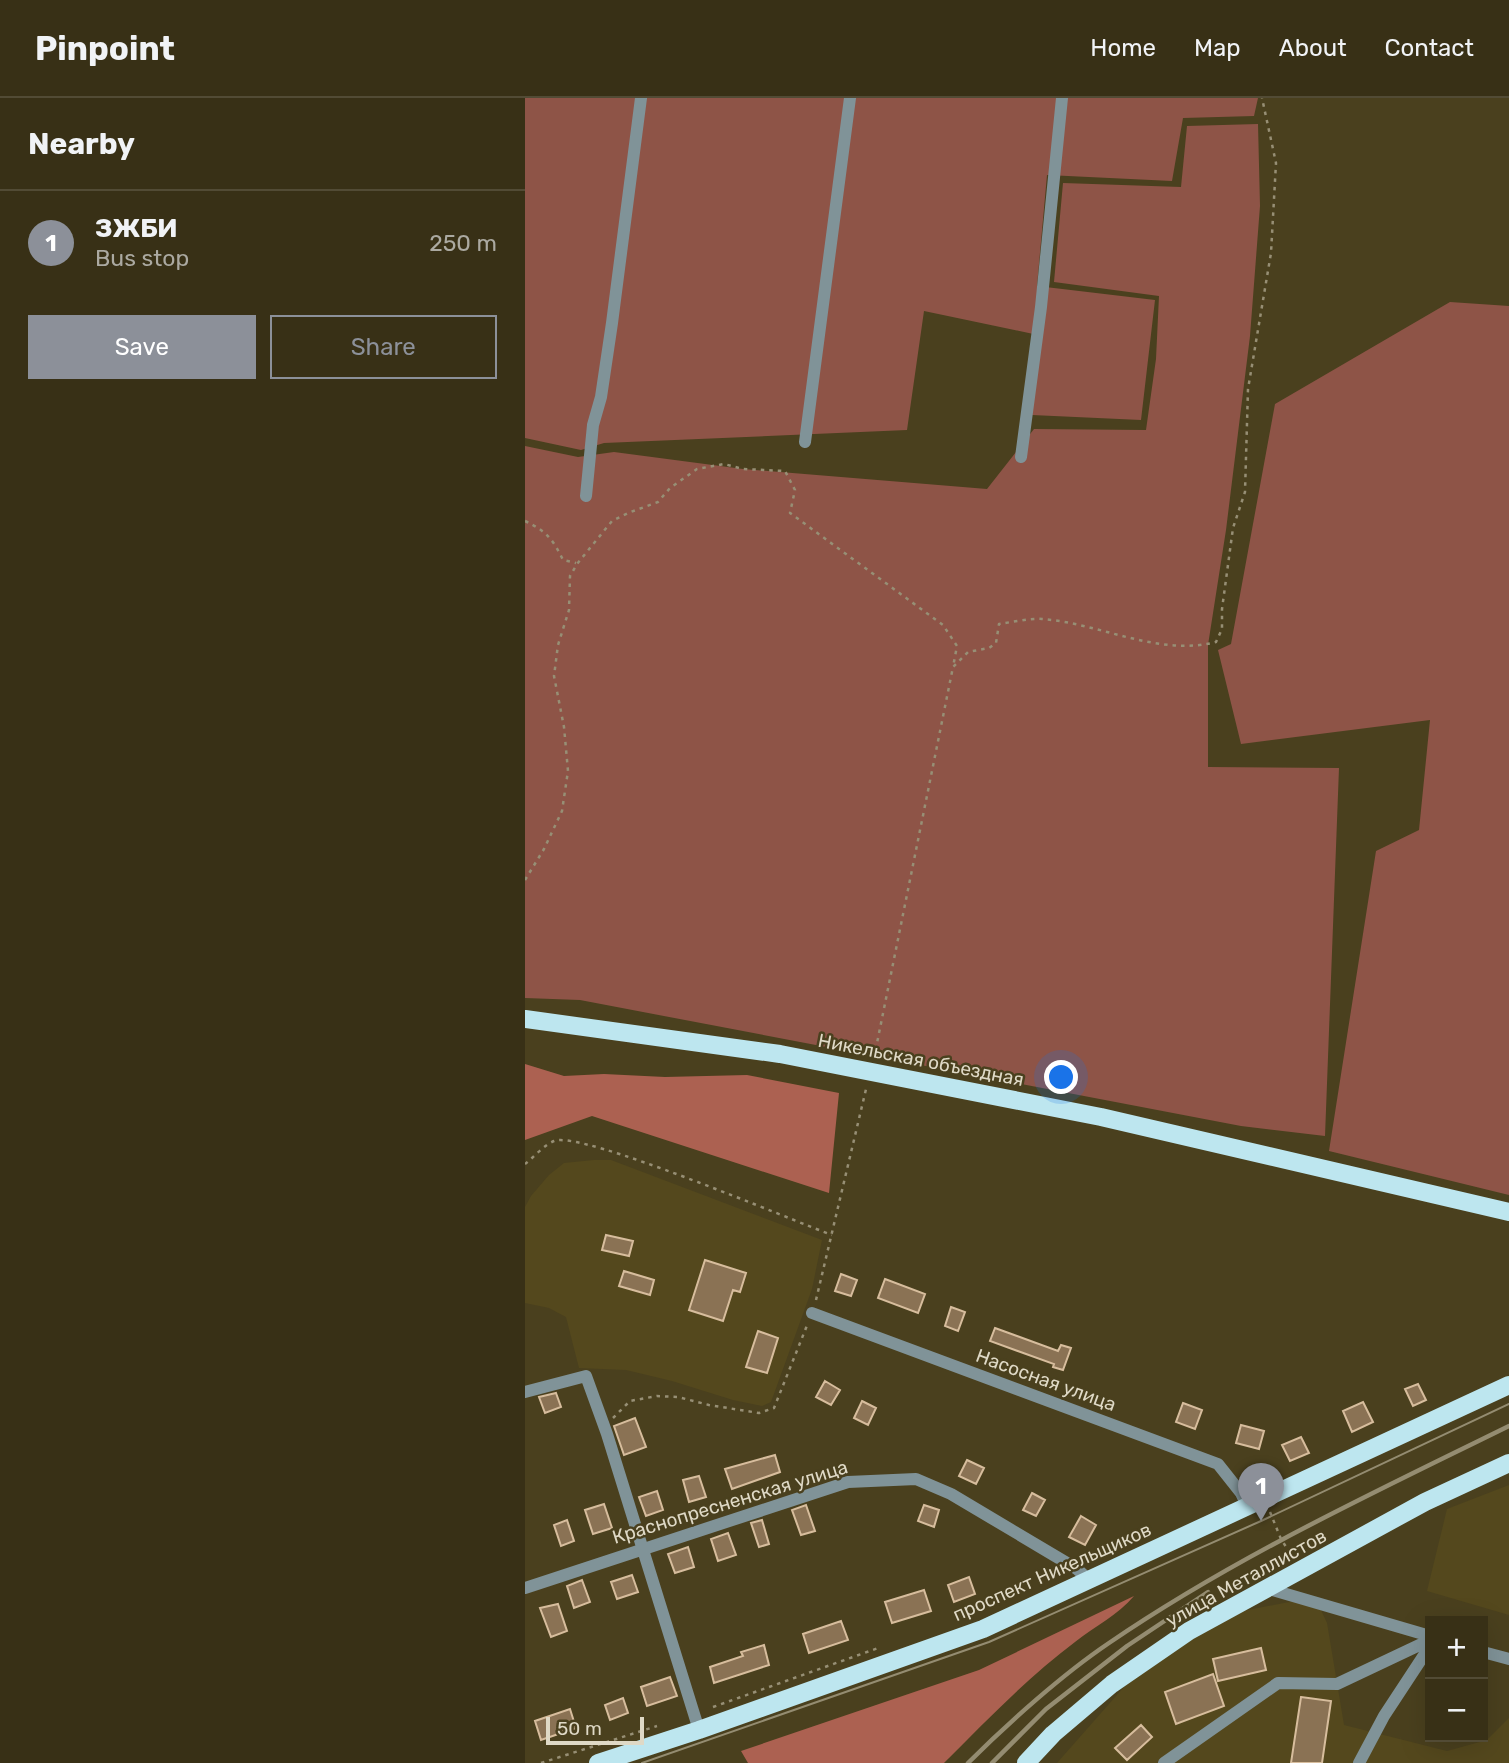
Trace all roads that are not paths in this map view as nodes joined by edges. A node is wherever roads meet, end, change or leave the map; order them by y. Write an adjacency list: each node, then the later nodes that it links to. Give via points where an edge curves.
1 (641, 98): 6 (street)
2 (850, 98): 4 (street)
3 (1062, 98): 5 (street)
4 (805, 442)
5 (1021, 457)
6 (586, 496)
7 (525, 1019): 8 (main road, Никельская объездная, via 781,1054 1101,1117)
8 (1509, 1212)
9 (813, 1313): 13 (street, Насосная улица, via 1218,1464)
10 (1509, 1385): 13 (main road, проспект Никельщиков)
11 (525, 1392): 14 (street, via 586,1376)
12 (1509, 1463): 17 (main road, улица Металлистов, via 1425,1502)
13 (1247, 1506): 15 (main road, проспект Никельщиков)
14 (642, 1548): 15 (street, Краснопресненская улица, via 848,1482 916,1479 951,1494); 16 (street, Краснопресненская улица); 23 (street)
15 (1090, 1581): 23 (main road, проспект Никельщиков, via 983,1629)
16 (525, 1588)
17 (1269, 1589): 18 (street); 25 (main road, улица Металлистов, via 1189,1631 1112,1684)
18 (1425, 1636)
19 (1425, 1640): 26 (street, via 1337,1684 1278,1683)
20 (1425, 1654): 27 (street)
21 (1488, 1654): 22 (street)
22 (1509, 1660)
23 (697, 1722): 24 (main road, проспект Никельщиков)
24 (598, 1763)
25 (1026, 1763)
26 (1164, 1763)
27 (1359, 1763)

